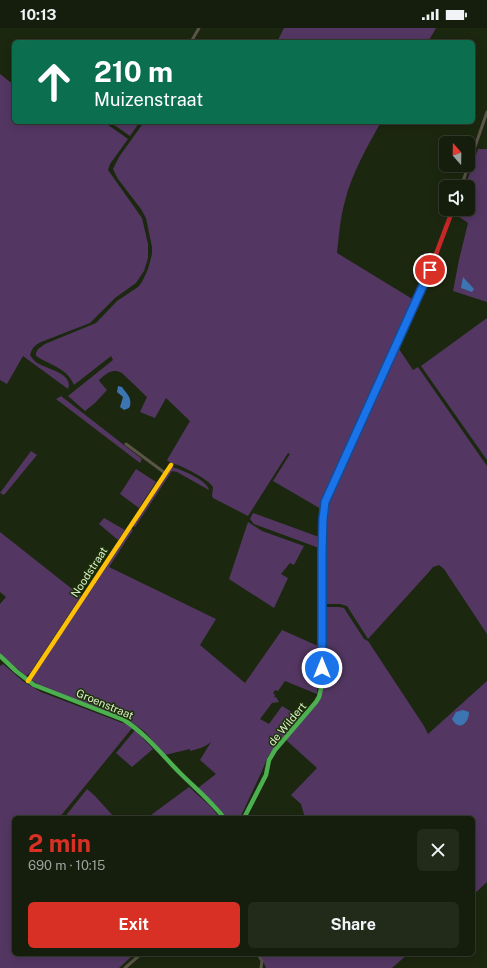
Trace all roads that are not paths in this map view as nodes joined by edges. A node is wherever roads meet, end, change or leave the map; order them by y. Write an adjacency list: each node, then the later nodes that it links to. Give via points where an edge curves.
1 (199, 28): 2 (street)
2 (192, 40)
3 (487, 112): 4 (street)
4 (463, 180)
5 (450, 216): 12 (street, de Wildert, via 421,290 325,502 322,540 320,697 269,760 266,775)
6 (126, 444): 8 (street)
7 (171, 464): 8 (street, Noodstraat)
8 (165, 473): 10 (street, Noodstraat)
9 (0, 656): 10 (street, Groenstraat)
10 (28, 681): 11 (street, Groenstraat, via 133,725)
11 (222, 816)
12 (245, 816)
13 (139, 956): 15 (street)
14 (259, 956): 16 (street, via 262,961)
15 (125, 968)
16 (260, 968)

